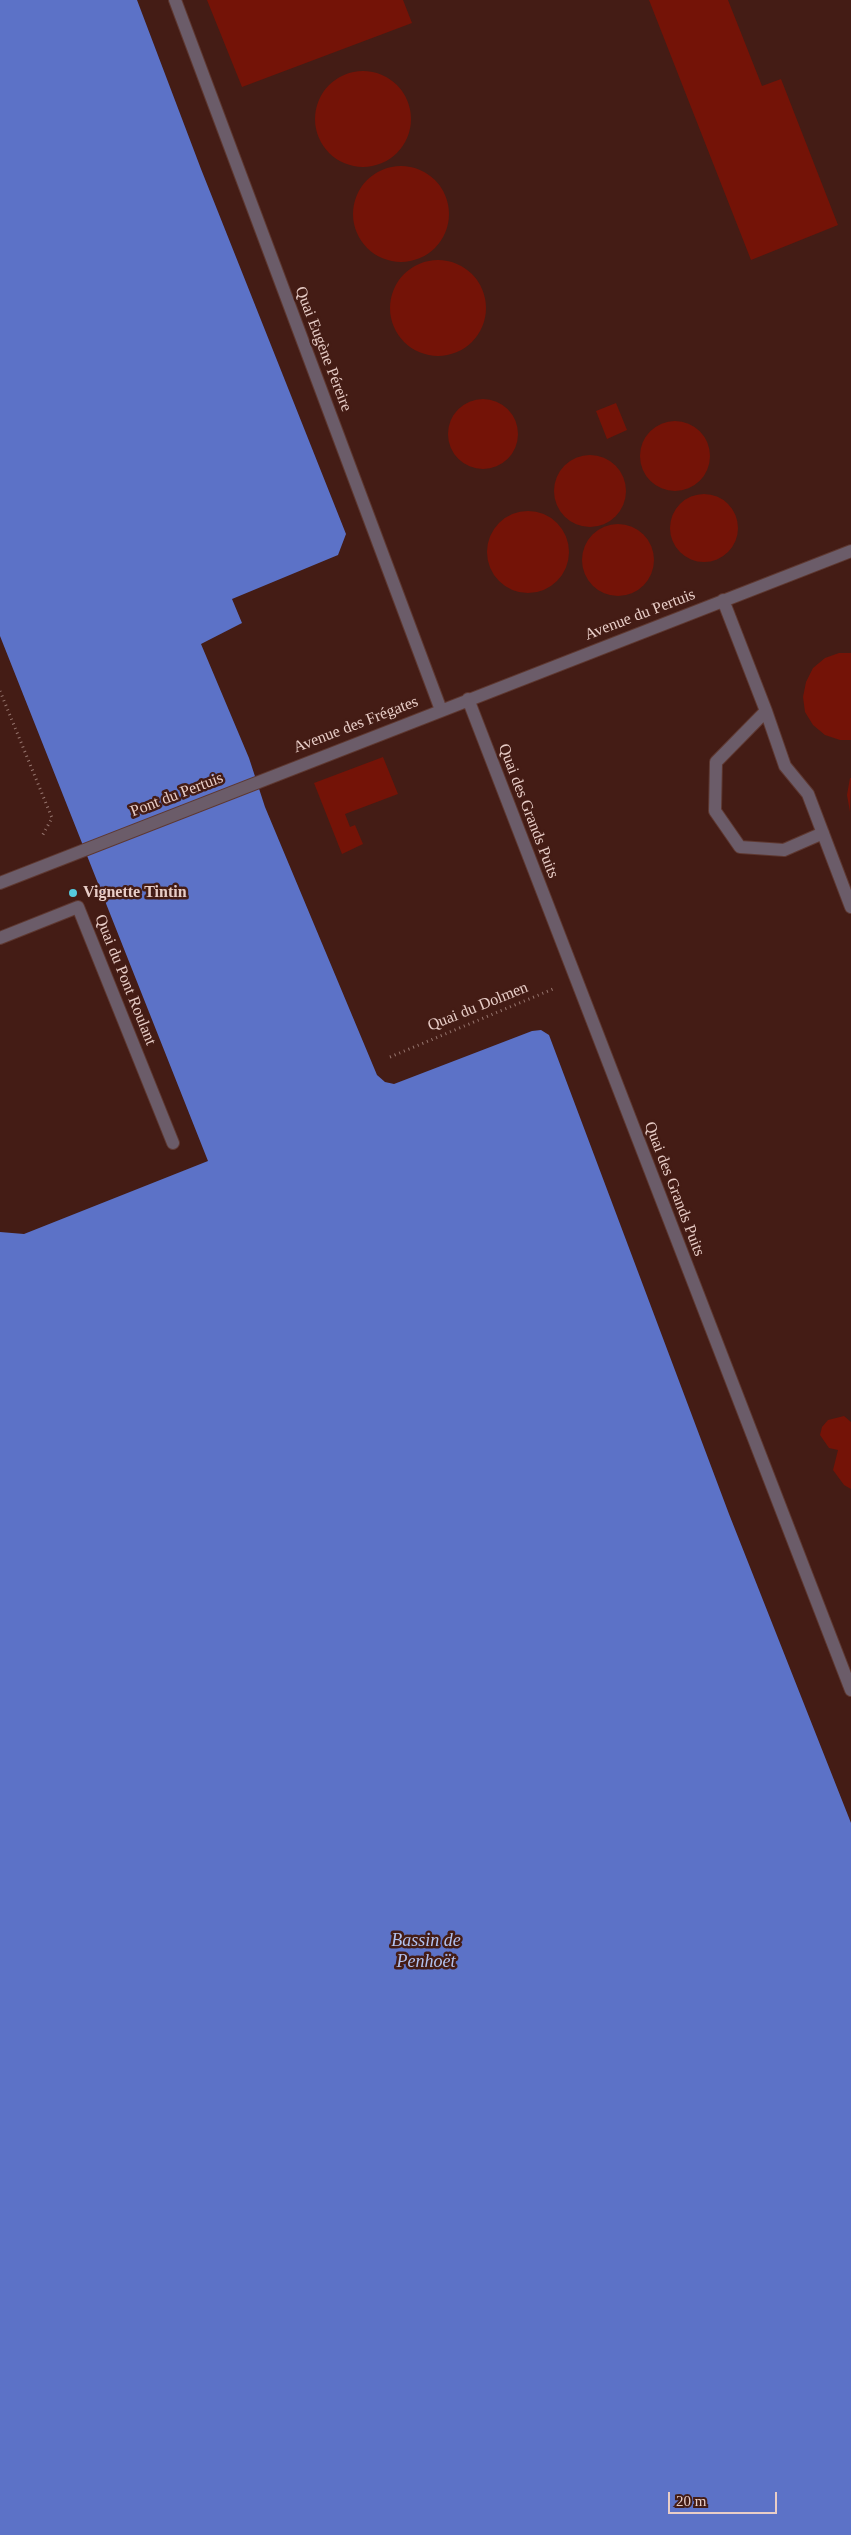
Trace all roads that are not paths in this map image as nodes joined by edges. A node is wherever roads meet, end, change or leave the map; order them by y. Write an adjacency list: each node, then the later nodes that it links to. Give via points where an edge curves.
1 (175, 0): 5 (street, Quai Eugène Péreire)
2 (851, 550): 3 (street, Avenue du Pertuis)
3 (723, 600): 4 (street, Avenue du Pertuis); 6 (street)
4 (468, 699): 5 (street, Avenue du Pertuis); 13 (street, Quai des Grands Puits)
5 (441, 710): 7 (street, Avenue des Frégates)
6 (766, 710): 8 (street, via 784,766 808,794); 8 (street, via 716,762 715,811 740,847 784,850)
7 (282, 771): 9 (street, Pont du Pertuis)
8 (823, 833): 10 (street)
9 (0, 882)
10 (851, 907)
11 (0, 938): 12 (street, Quai du Pont Roulant, via 78,907)
12 (173, 1143)
13 (851, 1690)

